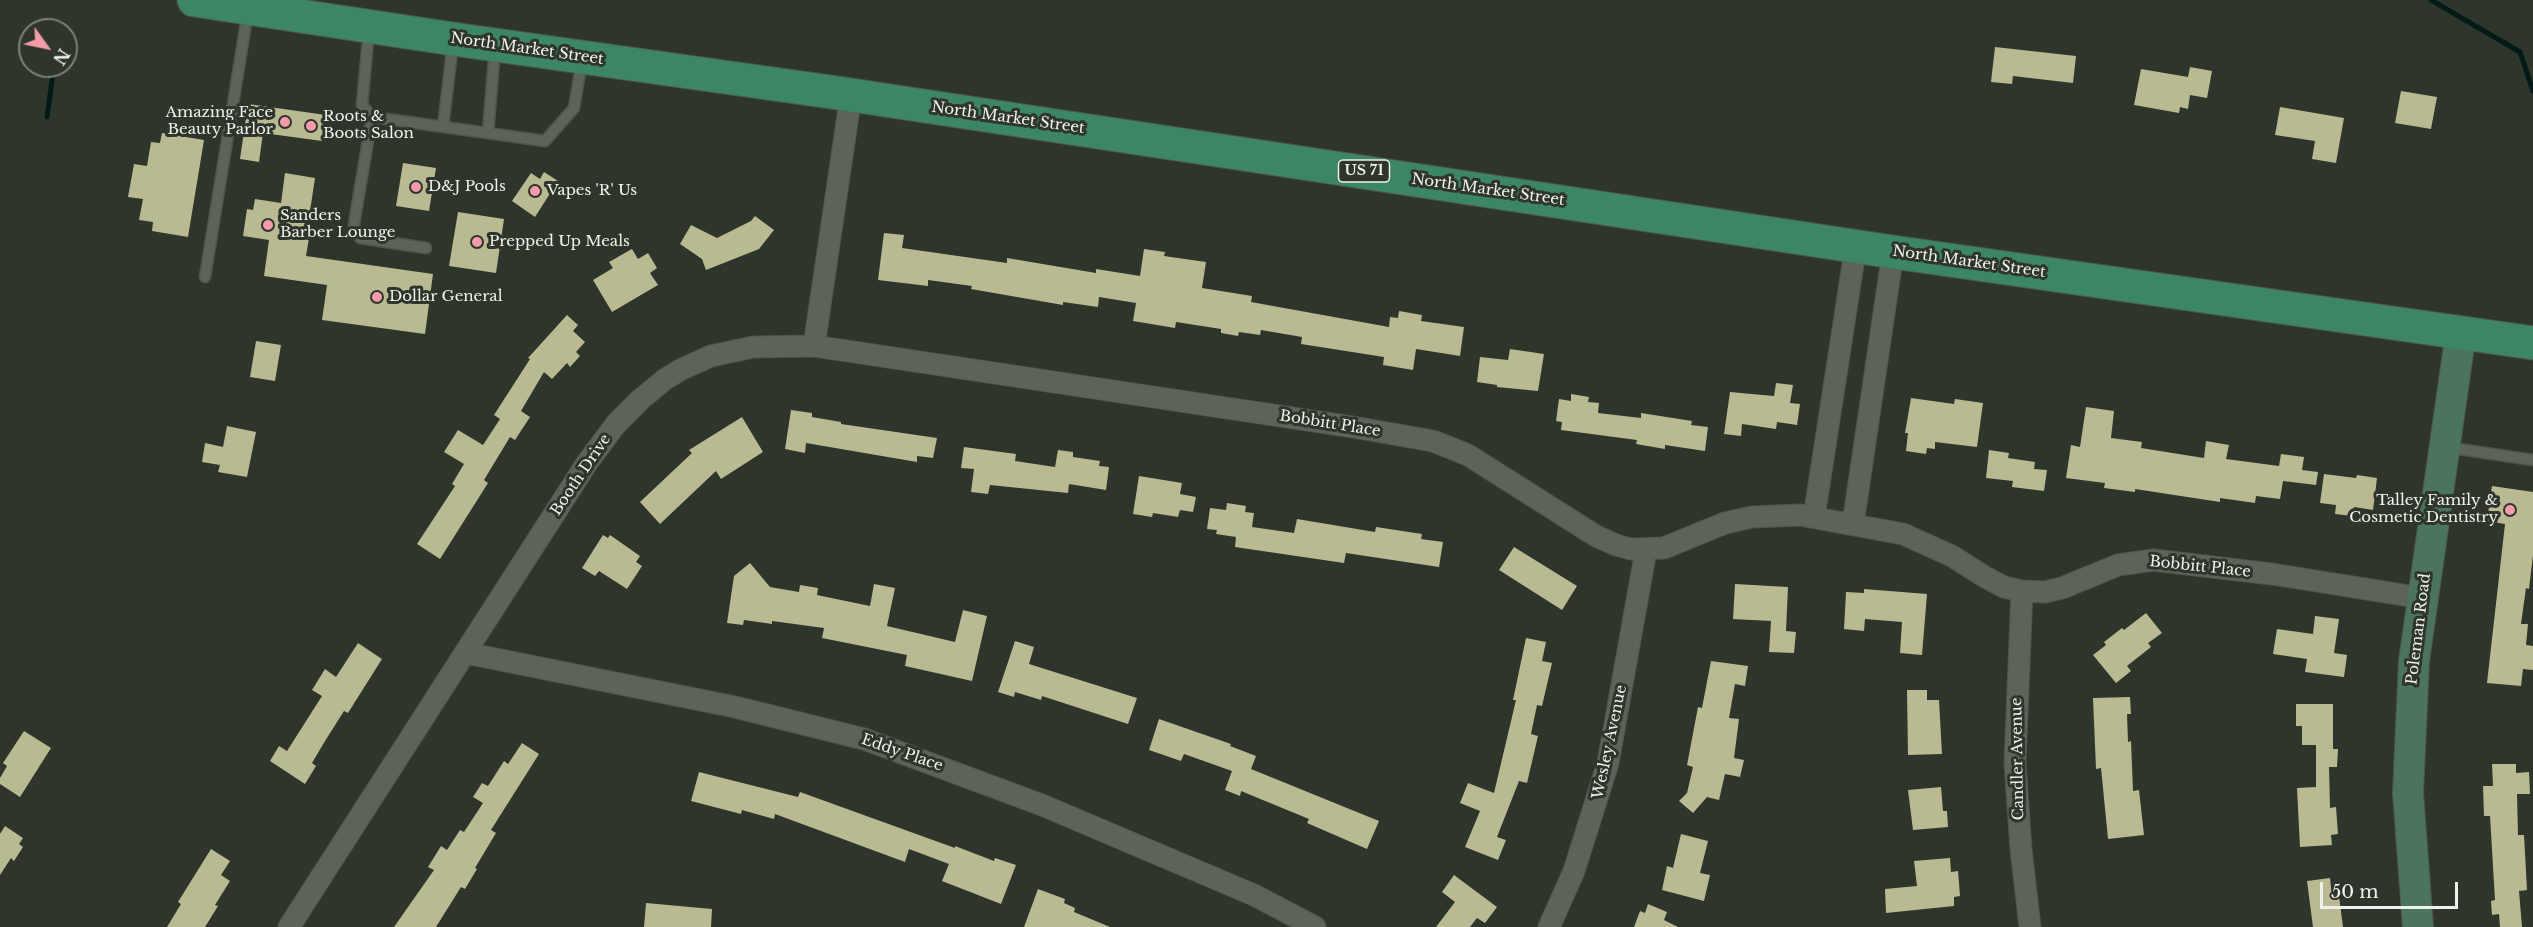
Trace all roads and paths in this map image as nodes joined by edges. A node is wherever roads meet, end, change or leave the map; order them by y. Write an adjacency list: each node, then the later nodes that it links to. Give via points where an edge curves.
1 (194, 0): 2 (main road, North Market Street / US 71)
2 (248, 8): 3 (main road, North Market Street / US 71); 14 (lane)
3 (370, 27): 4 (main road, North Market Street / US 71); 8 (lane, via 362,105)
4 (453, 39): 5 (main road, North Market Street / US 71); 9 (lane)
5 (496, 45): 6 (main road, North Market Street / US 71); 10 (lane)
6 (582, 57): 7 (main road, North Market Street / US 71); 10 (lane, via 574,108 545,141)
7 (851, 95): 11 (main road, North Market Street / US 71); 17 (street)
8 (372, 117): 9 (lane); 12 (lane, via 354,224 356,232 360,238)
9 (444, 127): 10 (lane)
10 (488, 133)
11 (1856, 245): 13 (main road, North Market Street / US 71); 20 (street)
12 (426, 248)
13 (1893, 252): 15 (main road, North Market Street / US 71); 21 (street)
14 (205, 277)
15 (2461, 332): 16 (main road, North Market Street / US 71); 18 (street, Poleman Road)
16 (2533, 343)
17 (814, 346): 22 (street, Bobbitt Place, via 1432,441 1468,455 1596,536 1616,545); 25 (street, Booth Drive, via 753,347 711,356 664,380 640,400 587,463)
18 (2445, 447): 19 (lane); 24 (street, Poleman Road)
19 (2533, 460)
20 (1814, 518): 21 (street, Bobbitt Place); 22 (street, Bobbitt Place, via 1752,517 1725,523 1679,544)
21 (1853, 524): 23 (street, Bobbitt Place, via 1924,541 1984,578)
22 (1646, 550): 28 (street, Wesley Avenue, via 1608,763 1574,871)
23 (2022, 591): 24 (street, Bobbitt Place, via 2046,592 2118,565 2153,560); 29 (street, Candler Avenue, via 2015,764)
24 (2422, 598): 30 (street, Poleman Road, via 2410,714 2408,793)
25 (466, 653): 26 (street, Booth Drive); 27 (street, Eddy Place, via 735,707 864,739 1053,810 1254,895)
26 (289, 927)
27 (1315, 927)
28 (1549, 927)
29 (2030, 927)
30 (2418, 927)

